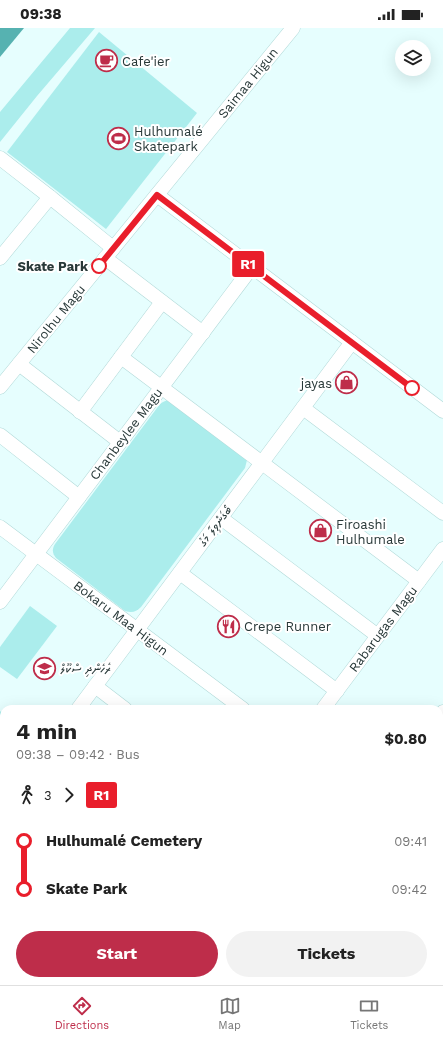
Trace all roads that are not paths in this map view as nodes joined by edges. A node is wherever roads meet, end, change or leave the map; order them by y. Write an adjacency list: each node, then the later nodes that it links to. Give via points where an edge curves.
1 (293, 28): 3 (street, Saimaa Higun)
2 (0, 158): 4 (street)
3 (157, 195): 5 (street, Nirolhu Magu); 7 (street)
4 (50, 197): 5 (street); 6 (street)
5 (109, 253): 8 (street); 12 (street, Nirolhu Magu)
6 (0, 258)
7 (252, 267): 9 (street, Chanbeylee Magu); 10 (street)
8 (162, 302): 9 (street); 11 (street)
9 (202, 333): 14 (street, Chanbeylee Magu)
10 (352, 342): 15 (street, ބޯގަންވިލާ މަގު); 16 (street)
11 (121, 357): 14 (street); 17 (street)
12 (19, 364): 13 (street, Nirolhu Magu); 17 (street)
13 (0, 387)
14 (161, 388): 19 (street, Chanbeylee Magu); 20 (street)
15 (303, 408): 20 (street, ބޯގަންވިލާ މަގު); 22 (street)
16 (443, 411)
17 (80, 412): 19 (street)
18 (0, 435): 21 (street)
19 (120, 442): 21 (street, Chanbeylee Magu)
20 (262, 463): 23 (street, ބޯގަންވިލާ މަގު); 28 (street)
21 (79, 497): 26 (street, Chanbeylee Magu)
22 (443, 513)
23 (221, 518): 27 (street, ބޯގަންވިލާ މަގު); 31 (street)
24 (0, 527): 26 (street, Bokaru Maa Higun)
25 (443, 549): 28 (street, Rabarugas Magu)
26 (36, 554): 29 (street, Chanbeylee Magu); 30 (street, Bokaru Maa Higun)
27 (180, 573): 30 (street, ބޯގަންވިލާ މަގު); 33 (street)
28 (419, 581): 31 (street, Rabarugas Magu)
29 (0, 602)
30 (137, 630): 32 (street, ބޯގަންވިލާ މަގު); 36 (street, Bokaru Maa Higun)
31 (378, 636): 33 (street, Rabarugas Magu)
32 (95, 686): 34 (street, ބޯގަންވިލާ މަގު); 35 (street)
33 (337, 691): 37 (street, Rabarugas Magu)
34 (81, 705)
35 (120, 705)
36 (238, 705)
37 (326, 705)

